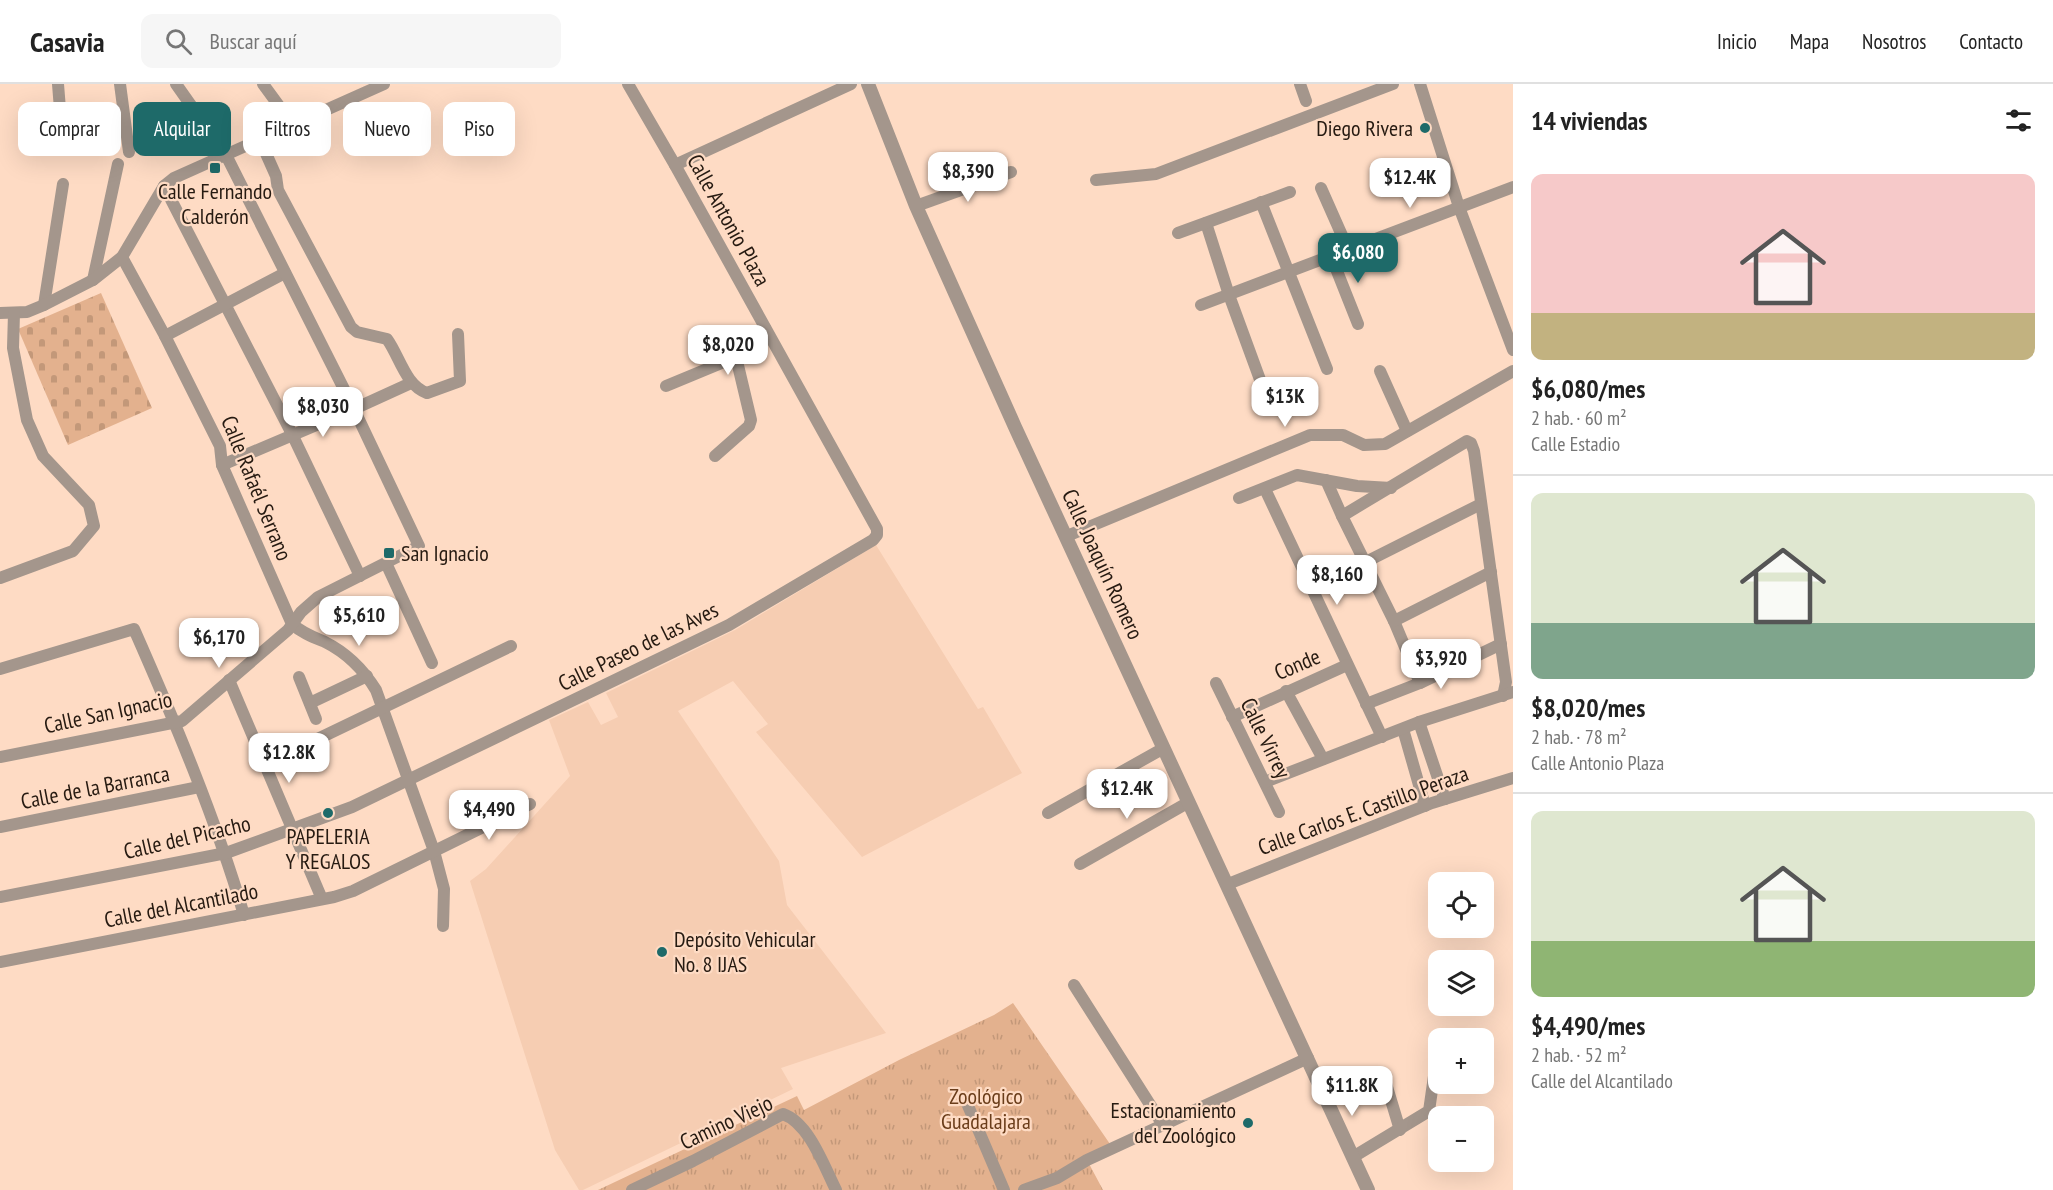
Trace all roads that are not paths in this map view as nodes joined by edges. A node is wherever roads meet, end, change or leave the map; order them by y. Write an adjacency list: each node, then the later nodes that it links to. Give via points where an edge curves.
1 (58, 84): 13 (street)
2 (120, 84): 17 (street)
3 (176, 84): 14 (street)
4 (263, 84): 15 (street)
5 (384, 84): 16 (street)
6 (628, 84): 22 (street, Calle Antonio Plaza)
7 (851, 84): 22 (street)
8 (868, 84): 31 (street, Calle Joaquín Romero)
9 (1300, 84): 12 (street)
10 (1393, 84): 24 (street, via 1156,174)
11 (1420, 84): 32 (street)
12 (1306, 101)
13 (59, 102)
14 (189, 102)
15 (276, 102)
16 (331, 108)
17 (129, 152)
18 (224, 156): 26 (street)
19 (226, 156): 39 (street)
20 (267, 156): 56 (street, via 278,190 351,327 387,339)
21 (118, 164): 40 (street)
22 (675, 165): 48 (street, Calle Antonio Plaza)
23 (1011, 172): 31 (street)
24 (1096, 180)
25 (63, 184): 42 (street)
26 (164, 186): 37 (street); 43 (street)
27 (1513, 187): 32 (street)
28 (1321, 188): 35 (street)
29 (1290, 192): 30 (street)
30 (1261, 202): 33 (street); 38 (street)
31 (916, 206): 71 (street, Calle Joaquín Romero)
32 (1459, 207): 35 (street); 51 (street)
33 (1206, 223): 34 (street); 41 (street)
34 (1178, 233)
35 (1348, 249): 36 (street)
36 (1330, 256): 38 (street); 47 (street)
37 (122, 257): 40 (street); 50 (street, Calle Rafaél Serrano)
38 (1288, 272): 41 (street); 53 (street)
39 (285, 273): 43 (street); 59 (street)
40 (93, 280): 42 (street)
41 (1229, 295): 44 (street); 58 (street)
42 (44, 305): 46 (street)
43 (225, 305): 50 (street); 61 (street)
44 (1201, 305)
45 (0, 313): 46 (street)
46 (14, 313): 76 (street, via 13,348 27,420 43,456 89,505 94,526 73,551)
47 (1358, 324)
48 (765, 328): 52 (street); 70 (street, Calle Antonio Plaza)
49 (458, 334): 56 (street, via 460,381 427,393)
50 (165, 336): 63 (street, Calle Rafaél Serrano, via 220,446)
51 (1513, 350)
52 (736, 357): 57 (street); 62 (street, via 751,420)
53 (1327, 369)
54 (1513, 370): 60 (street)
55 (1380, 371): 60 (street)
56 (411, 382): 59 (street)
57 (666, 386)
58 (1266, 396)
59 (354, 409): 61 (street); 72 (street, Calle San Ignacio, via 419,546)
60 (1407, 431): 71 (street, via 1384,444 1364,445 1342,435 1310,435)
61 (292, 434): 63 (street); 75 (street)
62 (715, 456)
63 (222, 465): 79 (street, Calle Rafaél Serrano)
64 (1326, 480): 65 (street); 66 (street, via 1297,475); 69 (street)
65 (1391, 488): 68 (street, via 1467,441 1472,443); 69 (street)
66 (1265, 489): 67 (street); 77 (street)
67 (1239, 498)
68 (1481, 504): 73 (street); 74 (street)
69 (1342, 516): 73 (street)
70 (877, 535): 108 (street, Calle Paseo de las Aves, via 729,625)
71 (1067, 536): 102 (street, Calle Joaquín Romero)
72 (386, 563): 75 (street, Calle San Ignacio); 82 (street)
73 (1366, 563): 77 (street); 78 (street)
74 (1491, 572): 78 (street); 80 (street)
75 (360, 576): 79 (street, Calle San Ignacio, via 318,597)
76 (0, 578)
77 (1312, 589): 83 (street)
78 (1394, 621): 89 (street)
79 (292, 624): 85 (street, via 338,649); 87 (street, Calle San Ignacio)
80 (1501, 644): 89 (street); 91 (street)
81 (511, 646): 94 (street)
82 (432, 663)
83 (1347, 665): 90 (street, Conde); 93 (street)
84 (0, 669): 97 (street, via 134,629)
85 (367, 676): 92 (street); 94 (street)
86 (299, 677): 92 (street)
87 (229, 680): 97 (street, Calle San Ignacio, via 182,721); 118 (street)
88 (1216, 683): 95 (street, Calle Virrey)
89 (1420, 683): 93 (street)
90 (1286, 691): 95 (street, Conde); 104 (street)
91 (1508, 694): 98 (street)
92 (309, 703): 96 (street)
93 (1366, 704): 100 (street)
94 (383, 707): 101 (street); 108 (street)
95 (1232, 717): 109 (street, Calle Virrey)
96 (316, 719)
97 (175, 722): 103 (street, Calle San Ignacio); 110 (street)
98 (1419, 722): 99 (street); 105 (street)
99 (1403, 729): 100 (street); 106 (street)
100 (1382, 737): 104 (street)
101 (301, 747)
102 (1164, 748): 112 (street, Calle Joaquín Romero); 116 (street)
103 (0, 757)
104 (1323, 759): 109 (street)
105 (1436, 772): 106 (street); 111 (street)
106 (1418, 777): 114 (street)
107 (1513, 778): 111 (street, Calle Carlos E. Castillo Peraza)
108 (409, 780): 118 (street, Calle del Picacho); 119 (street)
109 (1265, 782): 115 (street, Calle Virrey)
110 (199, 788): 117 (street, Calle de la Barranca); 120 (street)
111 (1445, 799): 114 (street, Calle Carlos E. Castillo Peraza)
112 (1189, 802): 121 (street); 122 (street, Calle Joaquín Romero)
113 (530, 804): 119 (street, Calle del Alcantilado)
114 (1425, 806): 122 (street, Calle Carlos E. Castillo Peraza)
115 (1279, 812)
116 (1048, 813)
117 (0, 827)
118 (293, 830): 120 (street, Calle del Picacho); 124 (street)
119 (434, 851): 124 (street, Calle del Alcantilado, via 353,891); 126 (street, via 444,889)
120 (226, 853): 123 (street, Calle del Picacho); 125 (street)
121 (1080, 864)
122 (1228, 884): 129 (street, Calle Joaquín Romero)
123 (0, 897)
124 (322, 899): 125 (street, Calle del Alcantilado)
125 (244, 915): 127 (street, Calle del Alcantilado)
126 (443, 926)
127 (0, 962)
128 (1074, 985): 133 (street)
129 (1308, 1058): 133 (street); 135 (street, Calle Joaquín Romero)
130 (1384, 1077): 134 (street)
131 (1432, 1094): 134 (street, via 1430,1111)
132 (966, 1101): 138 (street)
133 (1163, 1125): 139 (street, via 1057,1178)
134 (1400, 1130): 135 (street)
135 (1353, 1158): 140 (street, Calle Joaquín Romero)
136 (632, 1190): 137 (street, Camino Viejo, via 783,1113 805,1130)
137 (836, 1190)
138 (1004, 1190)
139 (1024, 1190)
140 (1368, 1190)

